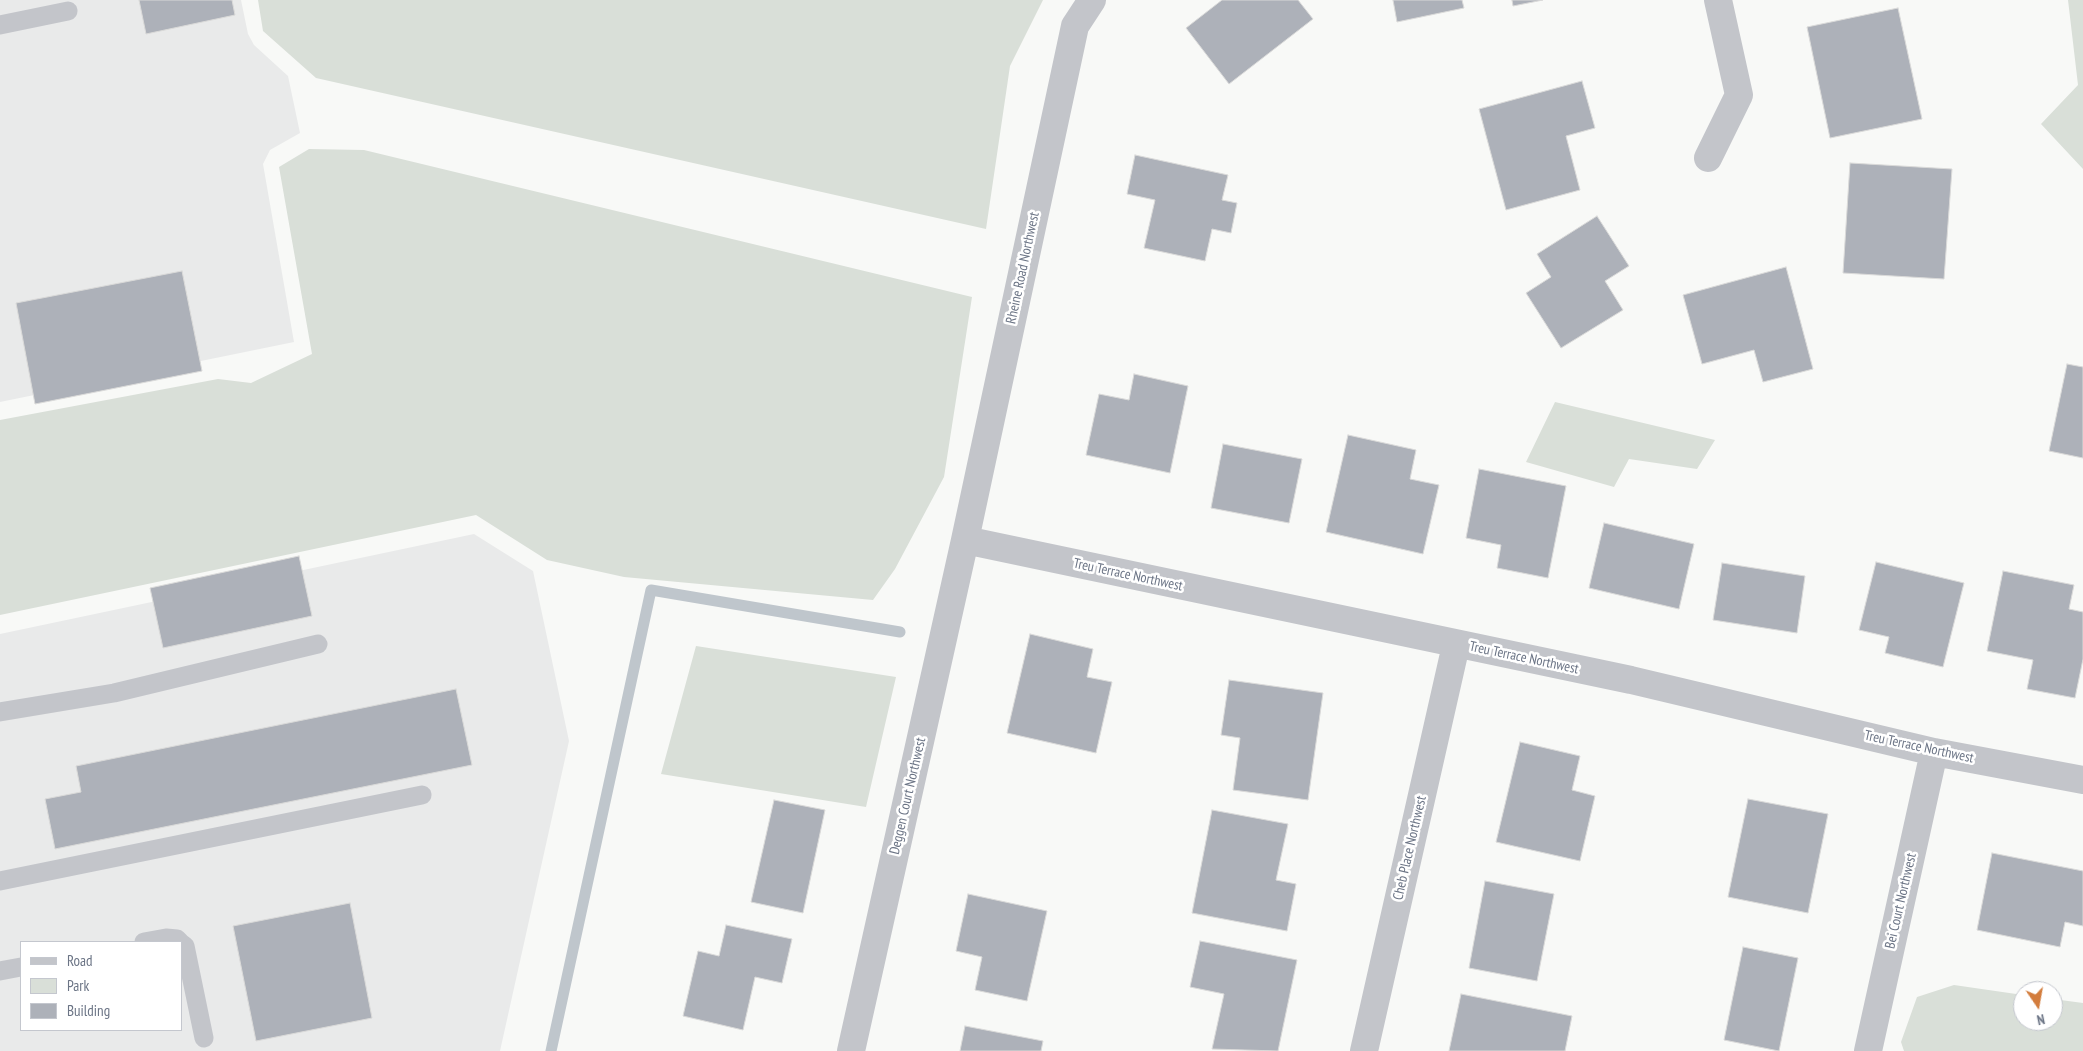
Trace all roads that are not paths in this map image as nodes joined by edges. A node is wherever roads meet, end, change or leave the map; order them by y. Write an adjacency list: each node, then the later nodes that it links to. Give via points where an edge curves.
1 (1092, 0): 6 (street, Rheine Road Northwest, via 1075,26)
2 (1718, 0): 5 (street, via 1739,95)
3 (68, 11): 4 (lane)
4 (0, 25)
5 (1708, 158)
6 (965, 540): 8 (street, Treu Terrace Northwest); 20 (street, Deggen Court Northwest)
7 (318, 644): 9 (lane, via 114,693)
8 (1456, 644): 10 (street, Treu Terrace Northwest, via 1631,680); 21 (street, Cheb Place Northwest)
9 (0, 712)
10 (1934, 752): 11 (street, Treu Terrace Northwest); 22 (street, Bei Court Northwest)
11 (2083, 780)
12 (422, 795): 13 (lane)
13 (0, 881)
14 (150, 941): 15 (lane, via 166,938)
15 (179, 941)
16 (182, 944): 19 (lane)
17 (20, 966): 18 (lane)
18 (0, 971)
19 (204, 1038)
20 (851, 1051)
21 (1364, 1051)
22 (1868, 1051)

